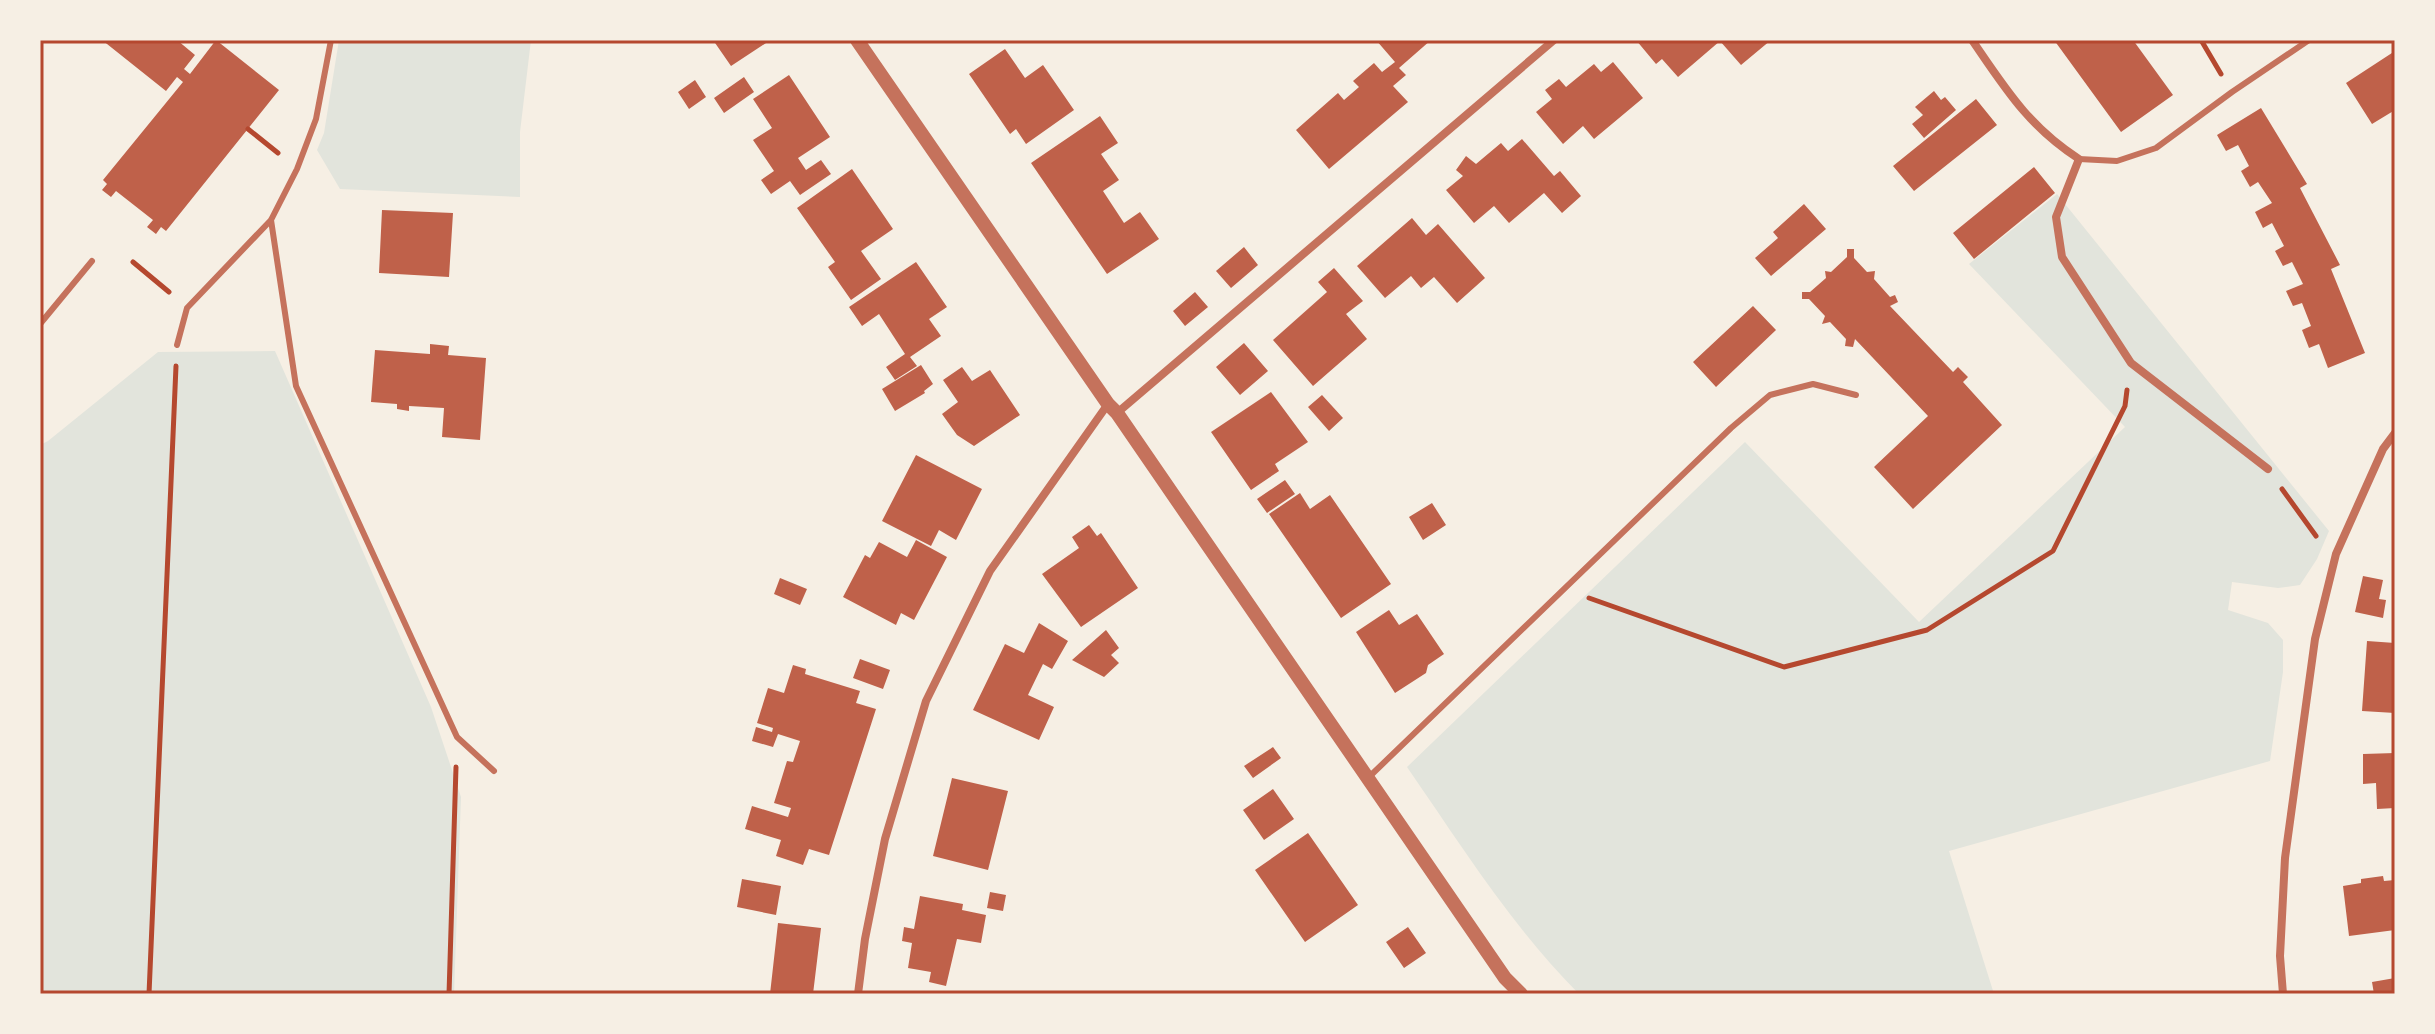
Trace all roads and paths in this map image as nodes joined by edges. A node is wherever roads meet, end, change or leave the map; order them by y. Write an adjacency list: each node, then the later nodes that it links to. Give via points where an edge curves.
1 (331, 40): 10 (lane, via 316,119)
2 (857, 40): 19 (street)
3 (1554, 40): 19 (street)
4 (1972, 40): 9 (street, via 2014,101 2051,141)
5 (2201, 40): 7 (path)
6 (2309, 40): 7 (lane)
7 (2232, 92): 9 (lane, via 2156,148 2117,161)
8 (248, 129): 10 (path)
9 (2079, 159): 17 (street, via 2056,217 2062,257)
10 (297, 169): 11 (lane)
11 (271, 220): 14 (lane); 24 (lane, via 296,386)
12 (92, 261): 15 (lane)
13 (133, 262): 14 (path)
14 (187, 308): 16 (lane)
15 (40, 324)
16 (177, 345): 27 (path)
17 (2131, 363): 21 (street); 23 (path, via 2125,406 2053,551 1927,630 1784,667)
18 (1856, 395): 23 (lane, via 1813,384 1770,395)
19 (1112, 408): 26 (street); 29 (street, via 990,571 926,701 885,839)
20 (2395, 433): 31 (street, via 2336,554 2315,639 2285,858)
21 (2268, 469): 22 (path)
22 (2314, 533)
23 (1566, 589): 26 (lane)
24 (457, 737): 25 (lane); 28 (path)
25 (494, 771)
26 (1367, 780): 30 (street)
27 (149, 994)
28 (449, 994)
29 (858, 994)
30 (1521, 994)
31 (2283, 994)

